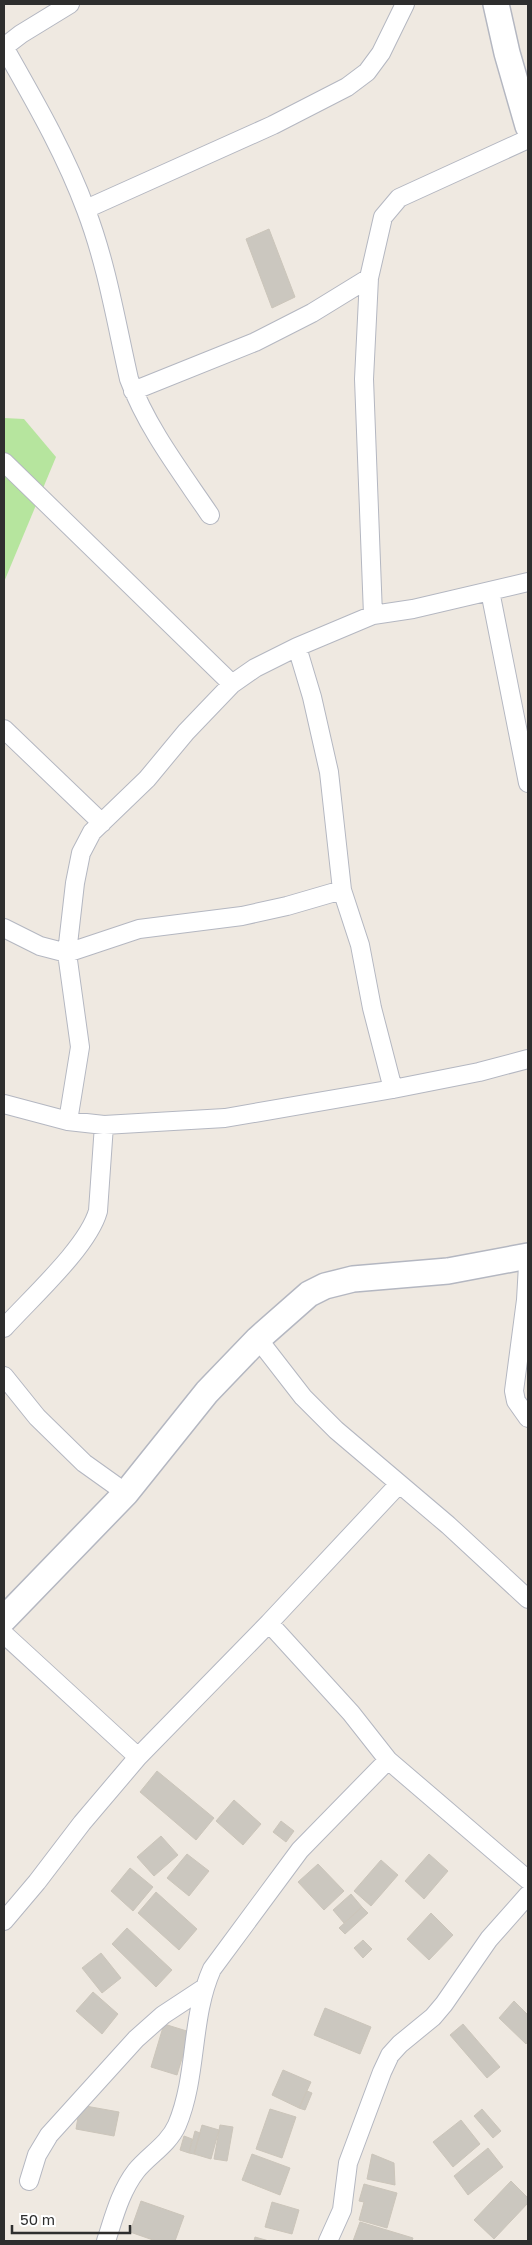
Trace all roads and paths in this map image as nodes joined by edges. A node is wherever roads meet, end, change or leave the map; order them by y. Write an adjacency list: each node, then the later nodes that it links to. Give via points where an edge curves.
1 (70, 4): 4 (street)
2 (405, 4): 7 (street, via 381,53 367,72 347,87 273,125)
3 (496, 4): 5 (street)
4 (4, 47): 7 (street, via 46,121)
5 (528, 126)
6 (528, 139): 8 (street, via 399,198 383,217)
7 (86, 209): 9 (street, via 113,297)
8 (369, 278): 9 (street, via 312,314 255,342); 14 (street, via 364,379)
9 (133, 391): 11 (street)
10 (4, 462): 16 (street)
11 (210, 515)
12 (528, 582): 13 (street)
13 (490, 591): 14 (street); 18 (street)
14 (373, 615): 15 (street)
15 (297, 647): 16 (street, via 255,668); 20 (street, via 329,772)
16 (232, 684): 19 (street, via 147,779)
17 (4, 729): 19 (street)
18 (528, 783)
19 (102, 823): 22 (street, via 92,832 81,853)
20 (342, 890): 22 (street, via 242,916 139,929); 24 (street, via 360,945)
21 (4, 928): 22 (street, via 40,946)
22 (67, 954): 26 (street, via 80,1047)
23 (528, 1059): 24 (street)
24 (393, 1089): 27 (street, via 225,1118)
25 (4, 1104): 26 (street)
26 (68, 1121): 27 (street)
27 (104, 1125): 30 (street, via 95,1222 84,1240)
28 (528, 1256): 31 (street, via 448,1271 354,1279 325,1286 310,1294)
29 (528, 1265): 33 (street, via 514,1391 516,1401)
30 (4, 1328)
31 (258, 1339): 34 (street, via 303,1397); 35 (street, via 207,1392)
32 (4, 1376): 35 (street, via 37,1416 84,1463)
33 (528, 1418)
34 (399, 1484): 36 (street); 38 (street)
35 (126, 1493): 37 (street)
36 (528, 1599)
37 (4, 1619)
38 (269, 1623): 40 (street); 41 (street)
39 (4, 1634): 40 (street)
40 (138, 1756): 44 (street, via 37,1882)
41 (388, 1760): 42 (street); 45 (street, via 300,1850 212,1969)
42 (528, 1880)
43 (528, 1894): 48 (street, via 489,1939 433,2017 390,2055 348,2163 342,2210)
44 (7, 1911)
45 (204, 1988): 46 (street, via 163,2014 136,2039 49,2135 37,2154); 47 (street, via 188,2089 176,2127 167,2142 128,2183)
46 (29, 2181)
47 (106, 2241)
48 (328, 2241)

